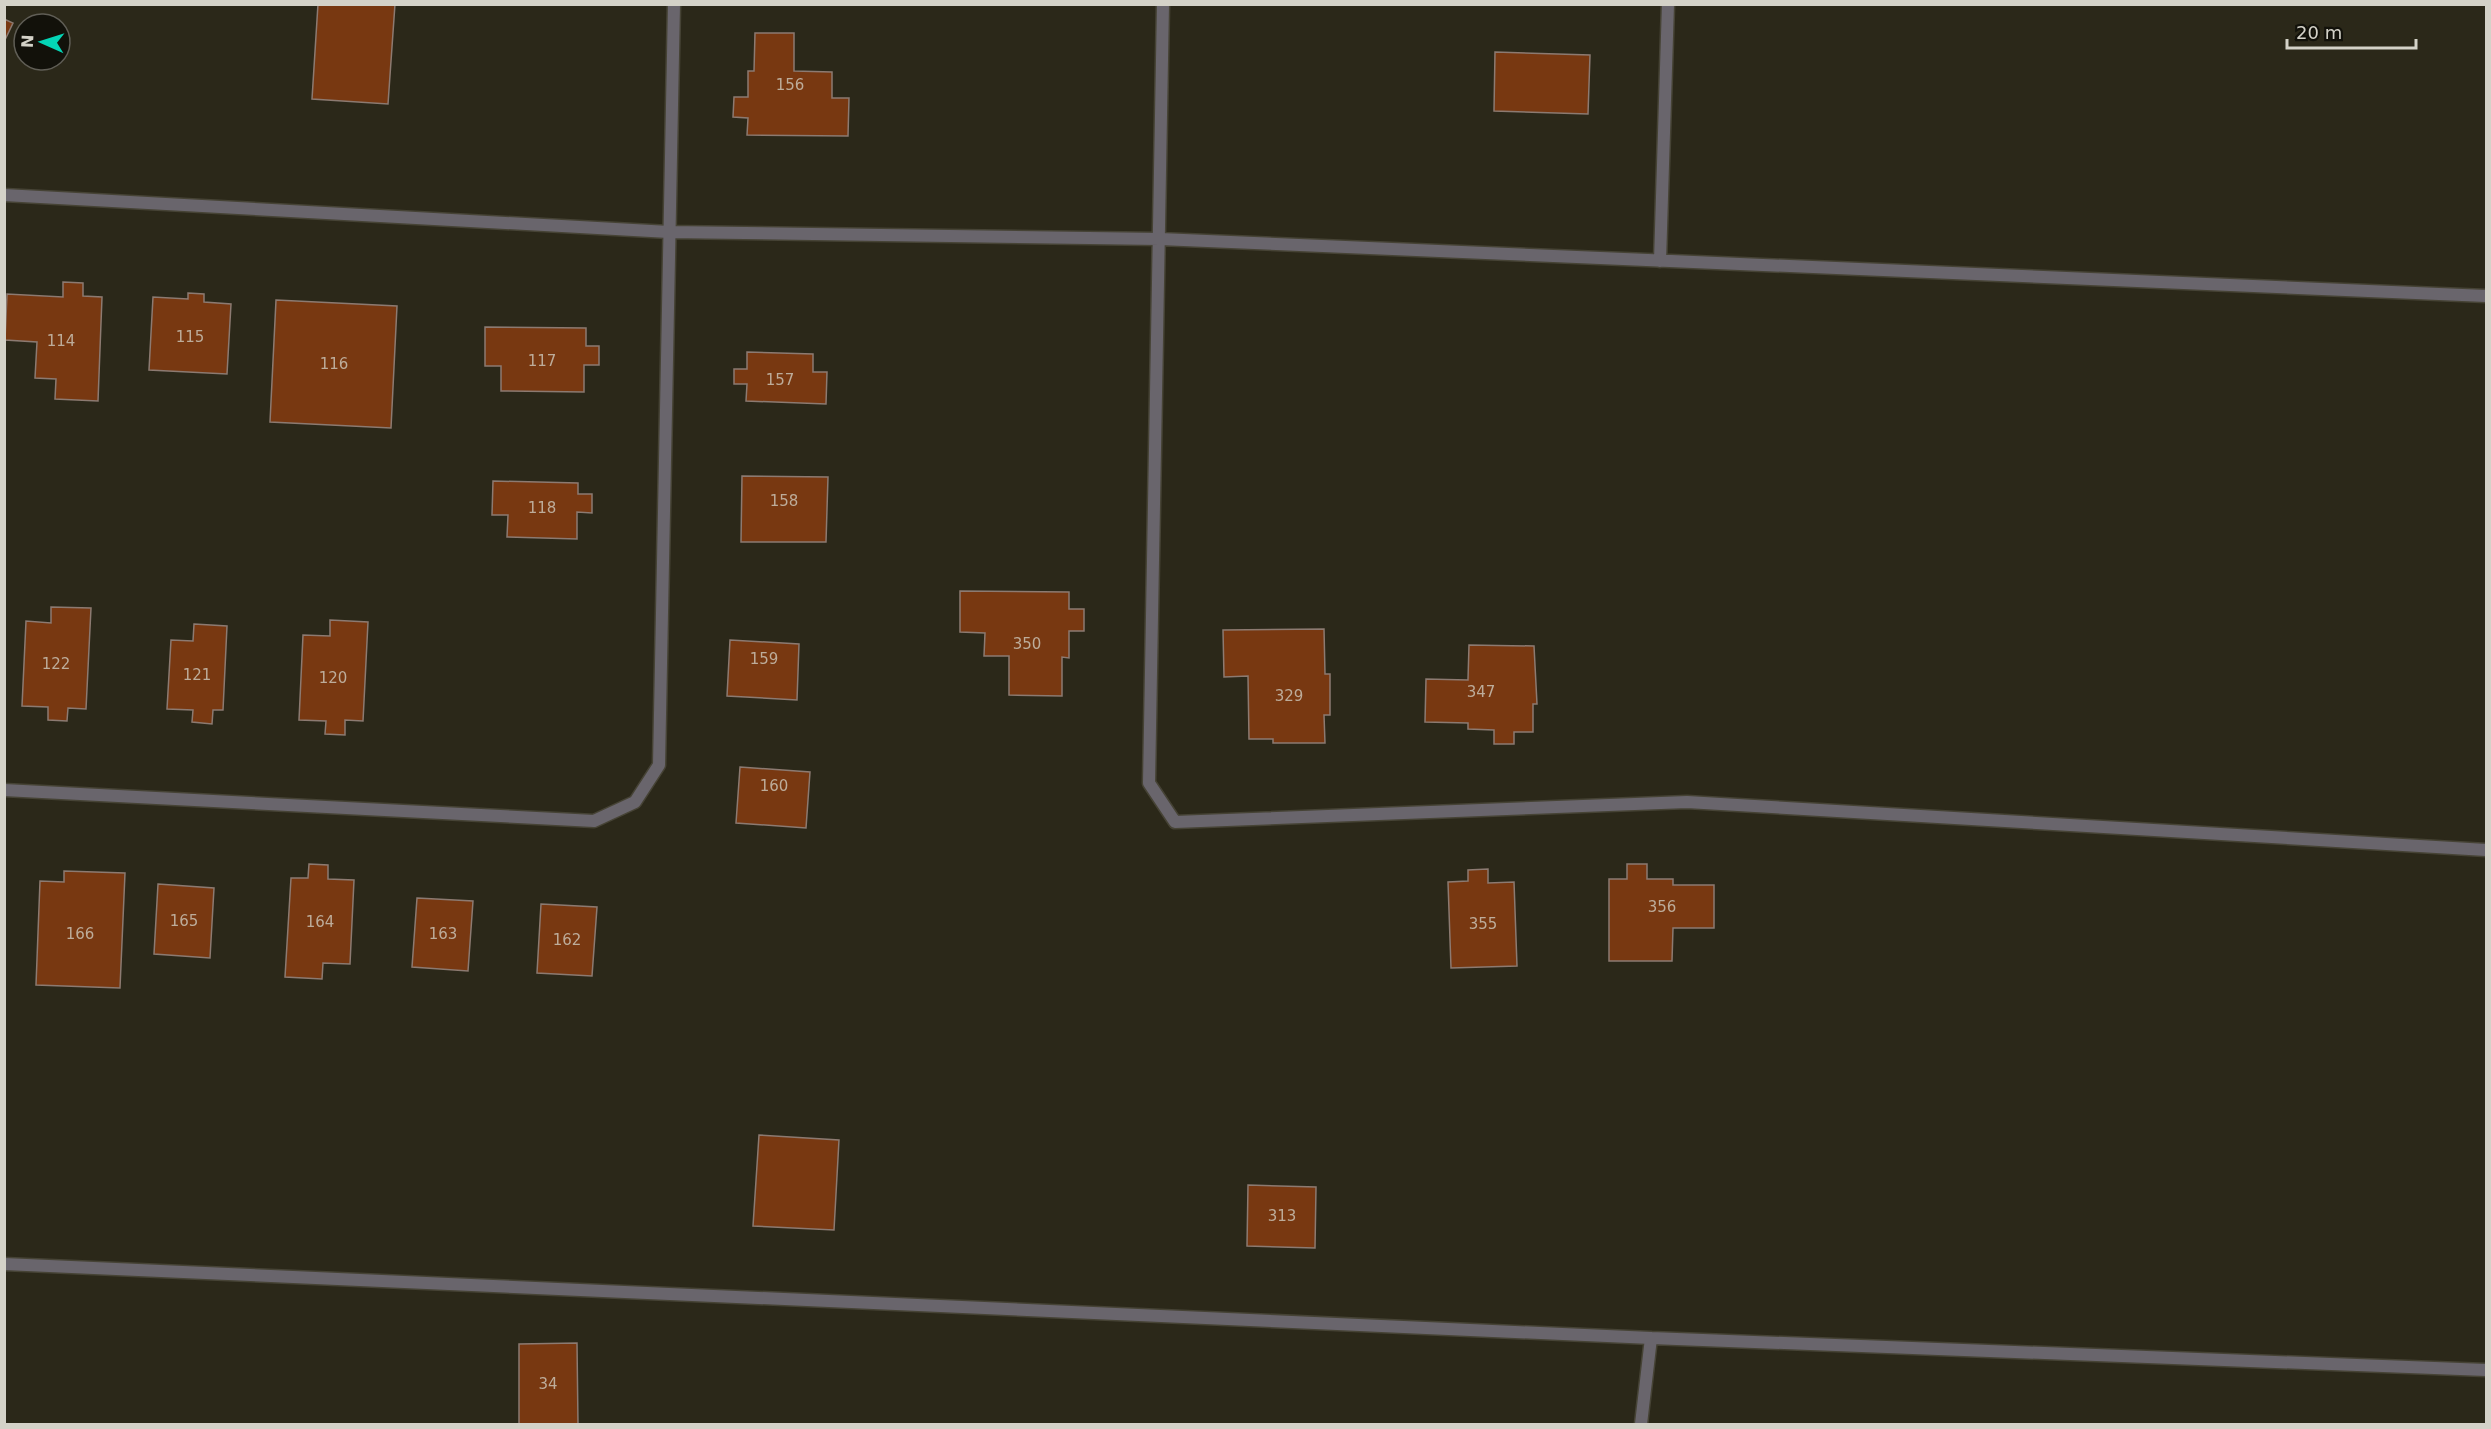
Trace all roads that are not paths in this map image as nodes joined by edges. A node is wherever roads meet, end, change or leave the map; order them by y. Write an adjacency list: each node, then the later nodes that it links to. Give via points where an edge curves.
1 (674, 4): 5 (lane)
2 (1163, 4): 6 (lane)
3 (1668, 4): 7 (lane)
4 (4, 195): 5 (lane)
5 (669, 232): 6 (lane); 9 (lane, via 659,765 635,802 594,821)
6 (1160, 239): 7 (lane); 10 (lane, via 1149,783 1175,822 1687,802)
7 (1660, 261): 8 (lane)
8 (2487, 296)
9 (4, 790)
10 (2487, 850)
11 (4, 1264): 12 (lane)
12 (1651, 1338): 13 (lane); 14 (lane)
13 (2487, 1370)
14 (1641, 1425)

